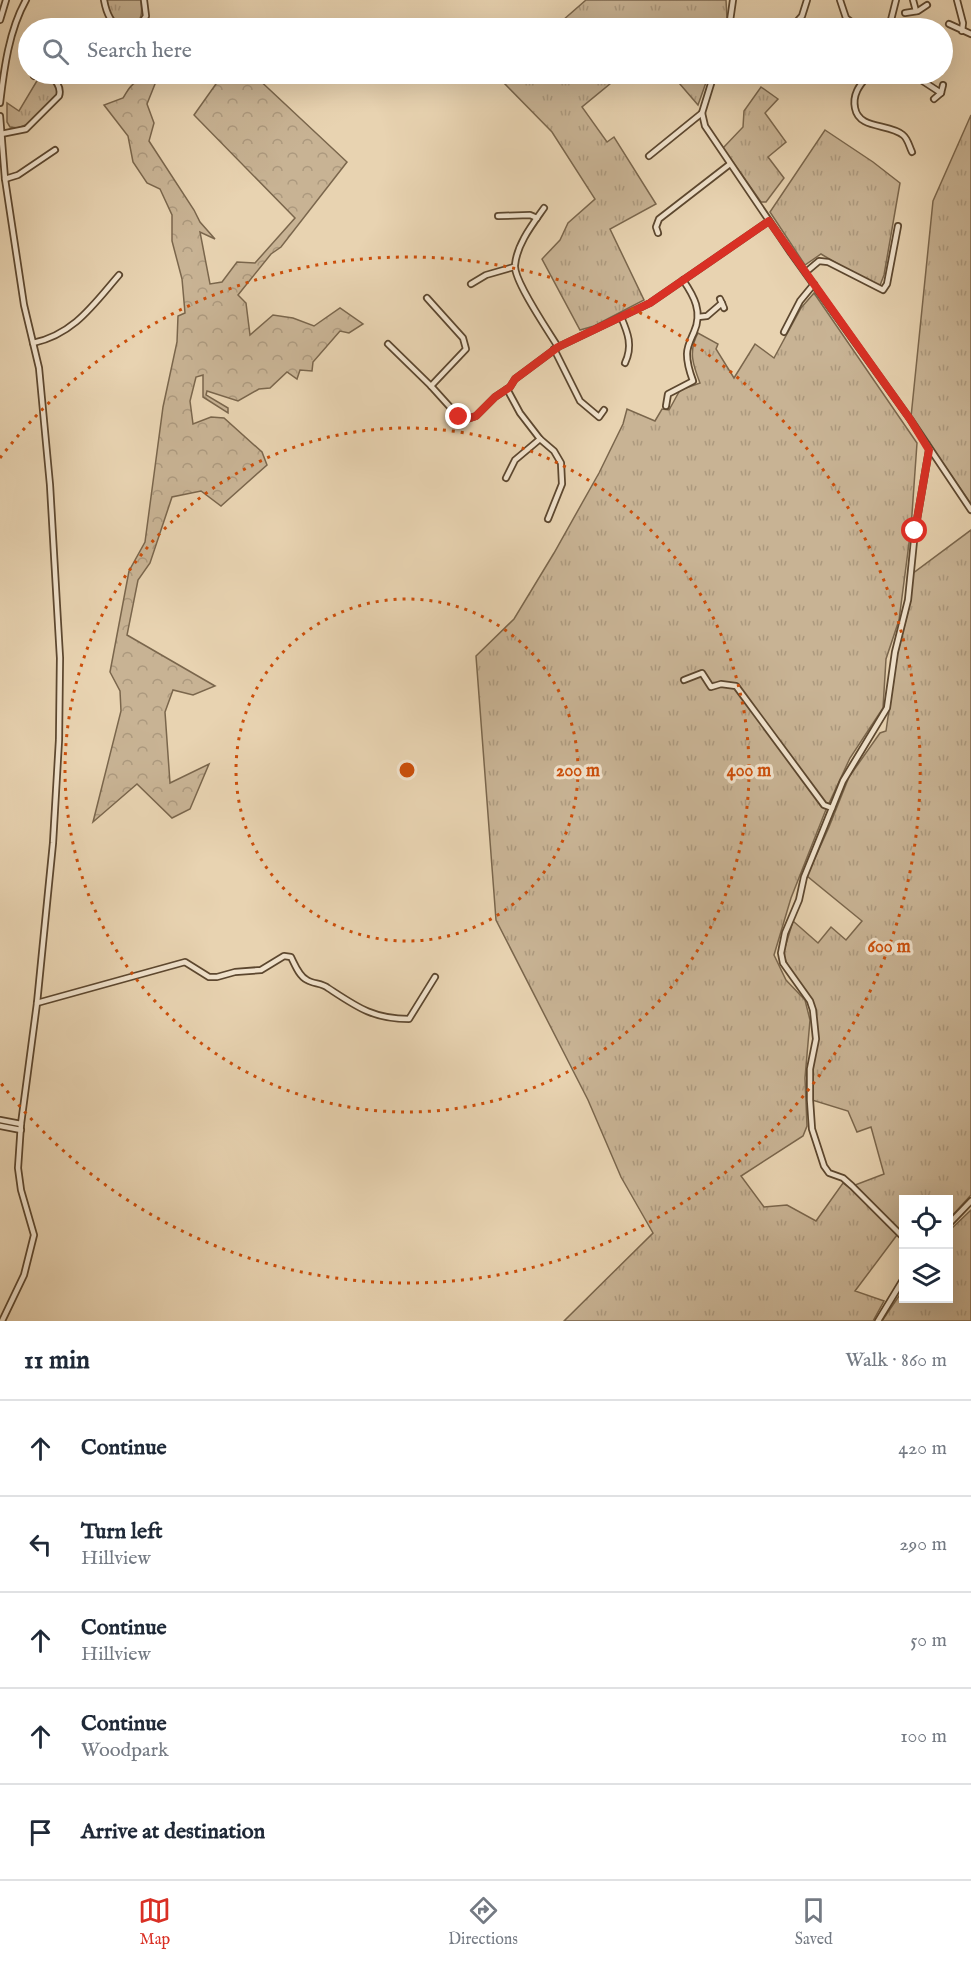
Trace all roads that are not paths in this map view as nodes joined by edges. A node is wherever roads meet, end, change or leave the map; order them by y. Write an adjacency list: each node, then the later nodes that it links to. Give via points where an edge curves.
1 (6, 0): 20 (street)
2 (26, 0): 31 (street, via 11,39)
3 (104, 0): 14 (street)
4 (144, 0): 15 (street)
5 (733, 0): 16 (street)
6 (807, 0): 17 (street)
7 (840, 0): 18 (street)
8 (896, 0): 19 (street)
9 (913, 0): 12 (street)
10 (957, 0): 22 (street)
11 (927, 5): 12 (street)
12 (916, 11): 13 (street)
13 (905, 13)
14 (110, 18)
15 (145, 18)
16 (730, 18)
17 (800, 18)
18 (846, 18)
19 (892, 18)
20 (0, 20)
21 (953, 26): 22 (street)
22 (962, 31): 23 (street)
23 (971, 34)
24 (57, 84): 34 (street, via 59,96 26,129)
25 (711, 84): 32 (street)
26 (860, 84): 36 (street, via 855,94 857,113 866,122 903,135)
27 (927, 84): 29 (street)
28 (943, 85): 29 (street)
29 (941, 93): 30 (street)
30 (934, 99)
31 (0, 103)
32 (702, 113): 37 (street); 38 (street, via 705,126)
33 (0, 117): 34 (street)
34 (1, 134): 39 (street)
35 (55, 150): 39 (street, via 18,175)
36 (912, 152)
37 (649, 156)
38 (730, 164): 43 (street); 45 (street, via 659,219)
39 (5, 179): 57 (street)
40 (544, 208): 42 (street)
41 (498, 216): 42 (street)
42 (537, 218): 46 (street, via 522,242)
43 (769, 221): 47 (street); 49 (street)
44 (898, 226): 47 (street, via 883,290 828,262 819,261)
45 (658, 233)
46 (514, 267): 50 (street, via 486,274); 59 (street)
47 (806, 272): 51 (street)
48 (119, 276): 57 (street, via 69,329)
49 (683, 280): 54 (street); 55 (street, via 695,298)
50 (471, 284)
51 (814, 284): 56 (street); 66 (street)
52 (427, 298): 61 (street, via 463,338 466,348)
53 (722, 303): 55 (street, via 707,316)
54 (621, 317): 59 (street); 60 (street, via 630,339)
55 (698, 317): 63 (street, via 687,352 693,381 668,394)
56 (784, 332)
57 (33, 343): 73 (street, via 50,485 60,658 53,843)
58 (388, 344): 61 (street)
59 (556, 348): 62 (street, via 515,379); 64 (street, via 580,401 599,417)
60 (624, 364)
61 (431, 386): 62 (street, via 463,419 476,416)
62 (507, 390): 65 (street)
63 (666, 406)
64 (604, 411)
65 (540, 439): 67 (street, via 515,460); 69 (street, via 558,455 562,470 562,484)
66 (929, 450): 68 (street); 71 (street, via 908,600 886,708 843,781)
67 (505, 479)
68 (971, 510)
69 (548, 519)
70 (684, 680): 71 (street, via 702,673 711,687 736,686 824,805)
71 (832, 808): 79 (street, via 804,877 781,953 783,963 813,1010 816,1039 810,1069 812,1129 824,1166 852,1186)
72 (435, 977): 73 (street, via 409,1019 374,1016 325,986 306,980 291,957 284,956 261,970 218,977 209,977 184,962)
73 (37, 1003): 76 (street)
74 (0, 1120): 76 (street)
75 (0, 1126): 76 (street)
76 (21, 1127): 81 (street, via 18,1168 34,1235 24,1275)
77 (971, 1201): 78 (street)
78 (953, 1220)
79 (899, 1234)
80 (899, 1285): 82 (street)
81 (2, 1321)
82 (878, 1321)

